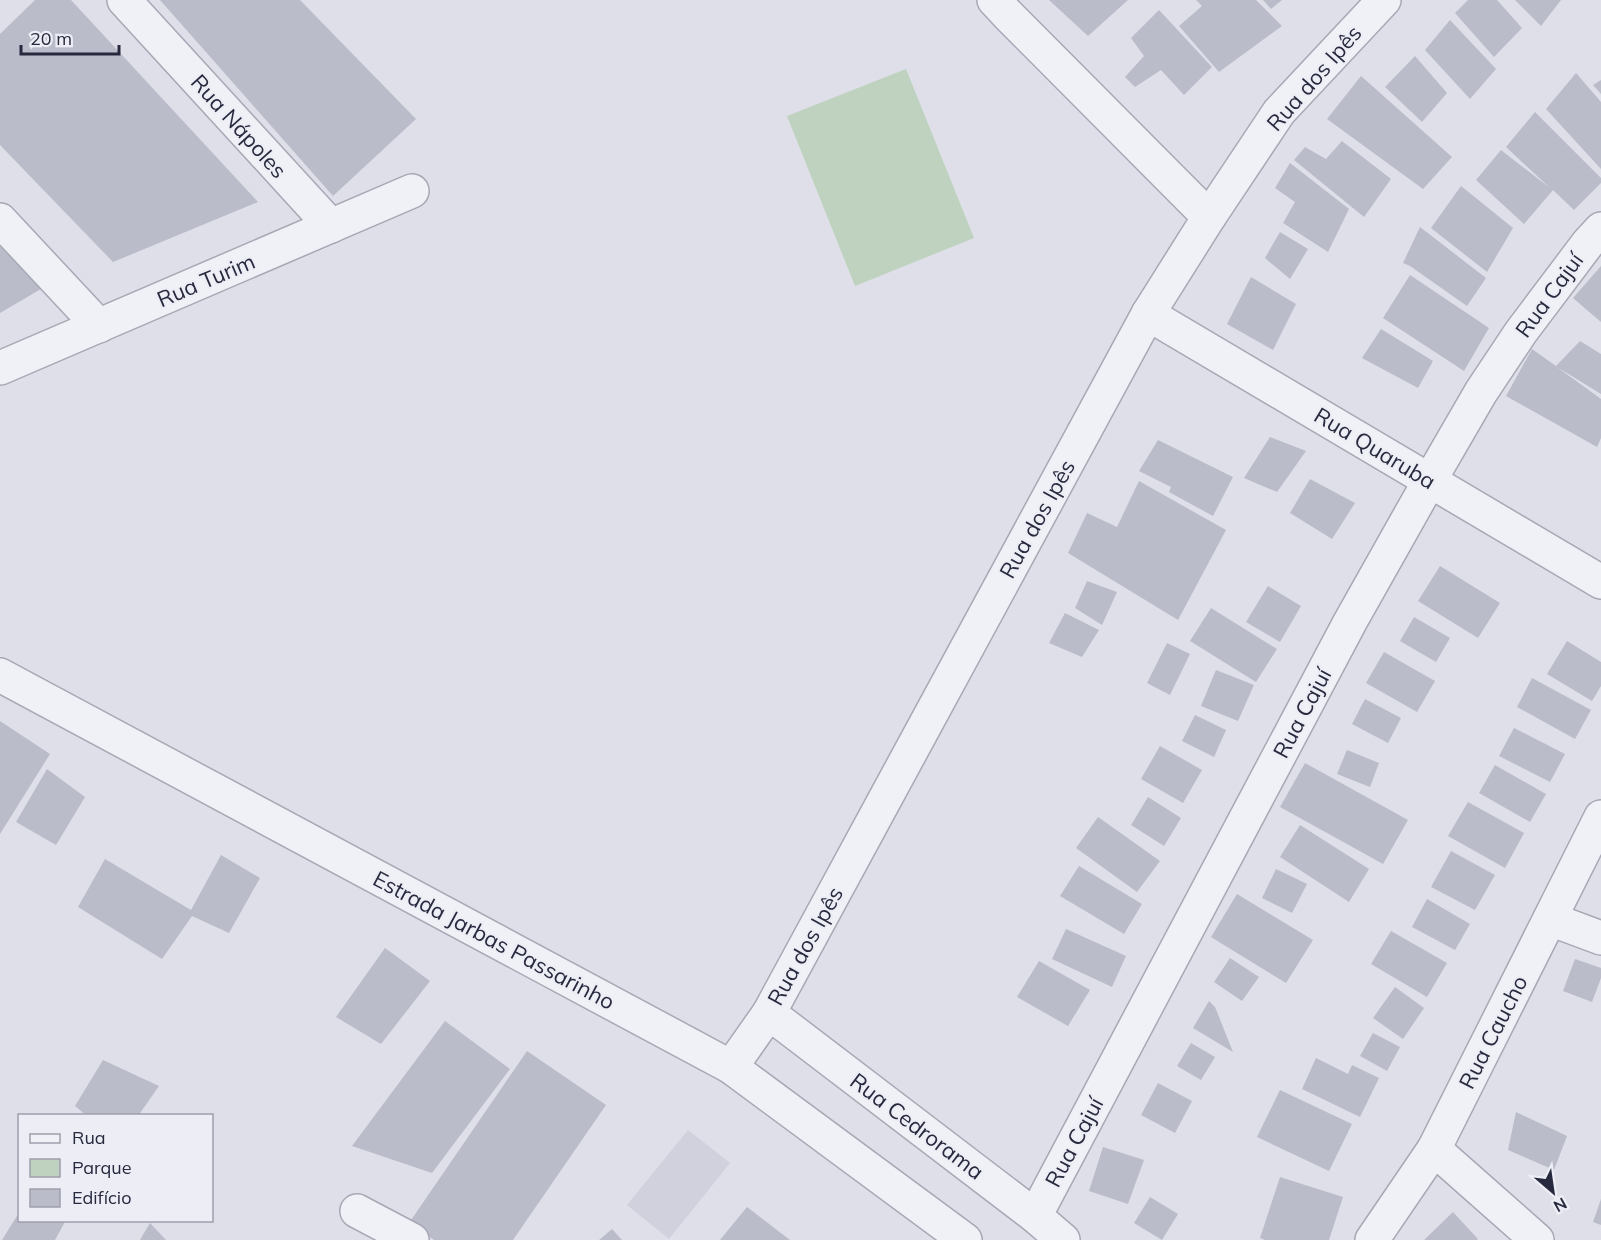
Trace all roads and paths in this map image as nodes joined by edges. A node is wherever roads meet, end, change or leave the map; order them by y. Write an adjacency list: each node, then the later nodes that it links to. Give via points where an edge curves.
1 (124, 0): 7 (street, Rua Nápoles)
2 (1384, 0): 5 (street, Rua dos Ipês, via 1279,112)
3 (1009, 5): 5 (street)
4 (412, 191): 7 (street, Rua Turim)
5 (1209, 217): 9 (street, Rua dos Ipês)
6 (0, 220): 10 (street)
7 (331, 226): 10 (street, Rua Turim)
8 (1601, 229): 12 (street, Rua Cajuí, via 1515,342)
9 (1148, 314): 12 (street, Rua Quaruba); 18 (street, Rua dos Ipês)
10 (99, 326): 11 (street, Rua Turim)
11 (0, 368)
12 (1430, 480): 13 (street, Rua Quaruba); 22 (street, Rua Cajuí, via 1350,622)
13 (1601, 582)
14 (1, 679): 19 (street, Estrada Jarbas Passarinho)
15 (1601, 817): 16 (street, Rua Caucho)
16 (1550, 919): 17 (street); 20 (street, Rua Caucho)
17 (1601, 938)
18 (769, 1013): 19 (street, Rua dos Ipês); 22 (street, Rua Cedrorama)
19 (732, 1067): 24 (street, Estrada Jarbas Passarinho)
20 (1434, 1149): 26 (street, Rua Caucho); 27 (street)
21 (357, 1211): 23 (street)
22 (1035, 1216): 25 (street, Rua Cedrorama)
23 (412, 1240)
24 (966, 1240)
25 (1063, 1240)
26 (1372, 1240)
27 (1537, 1240)

